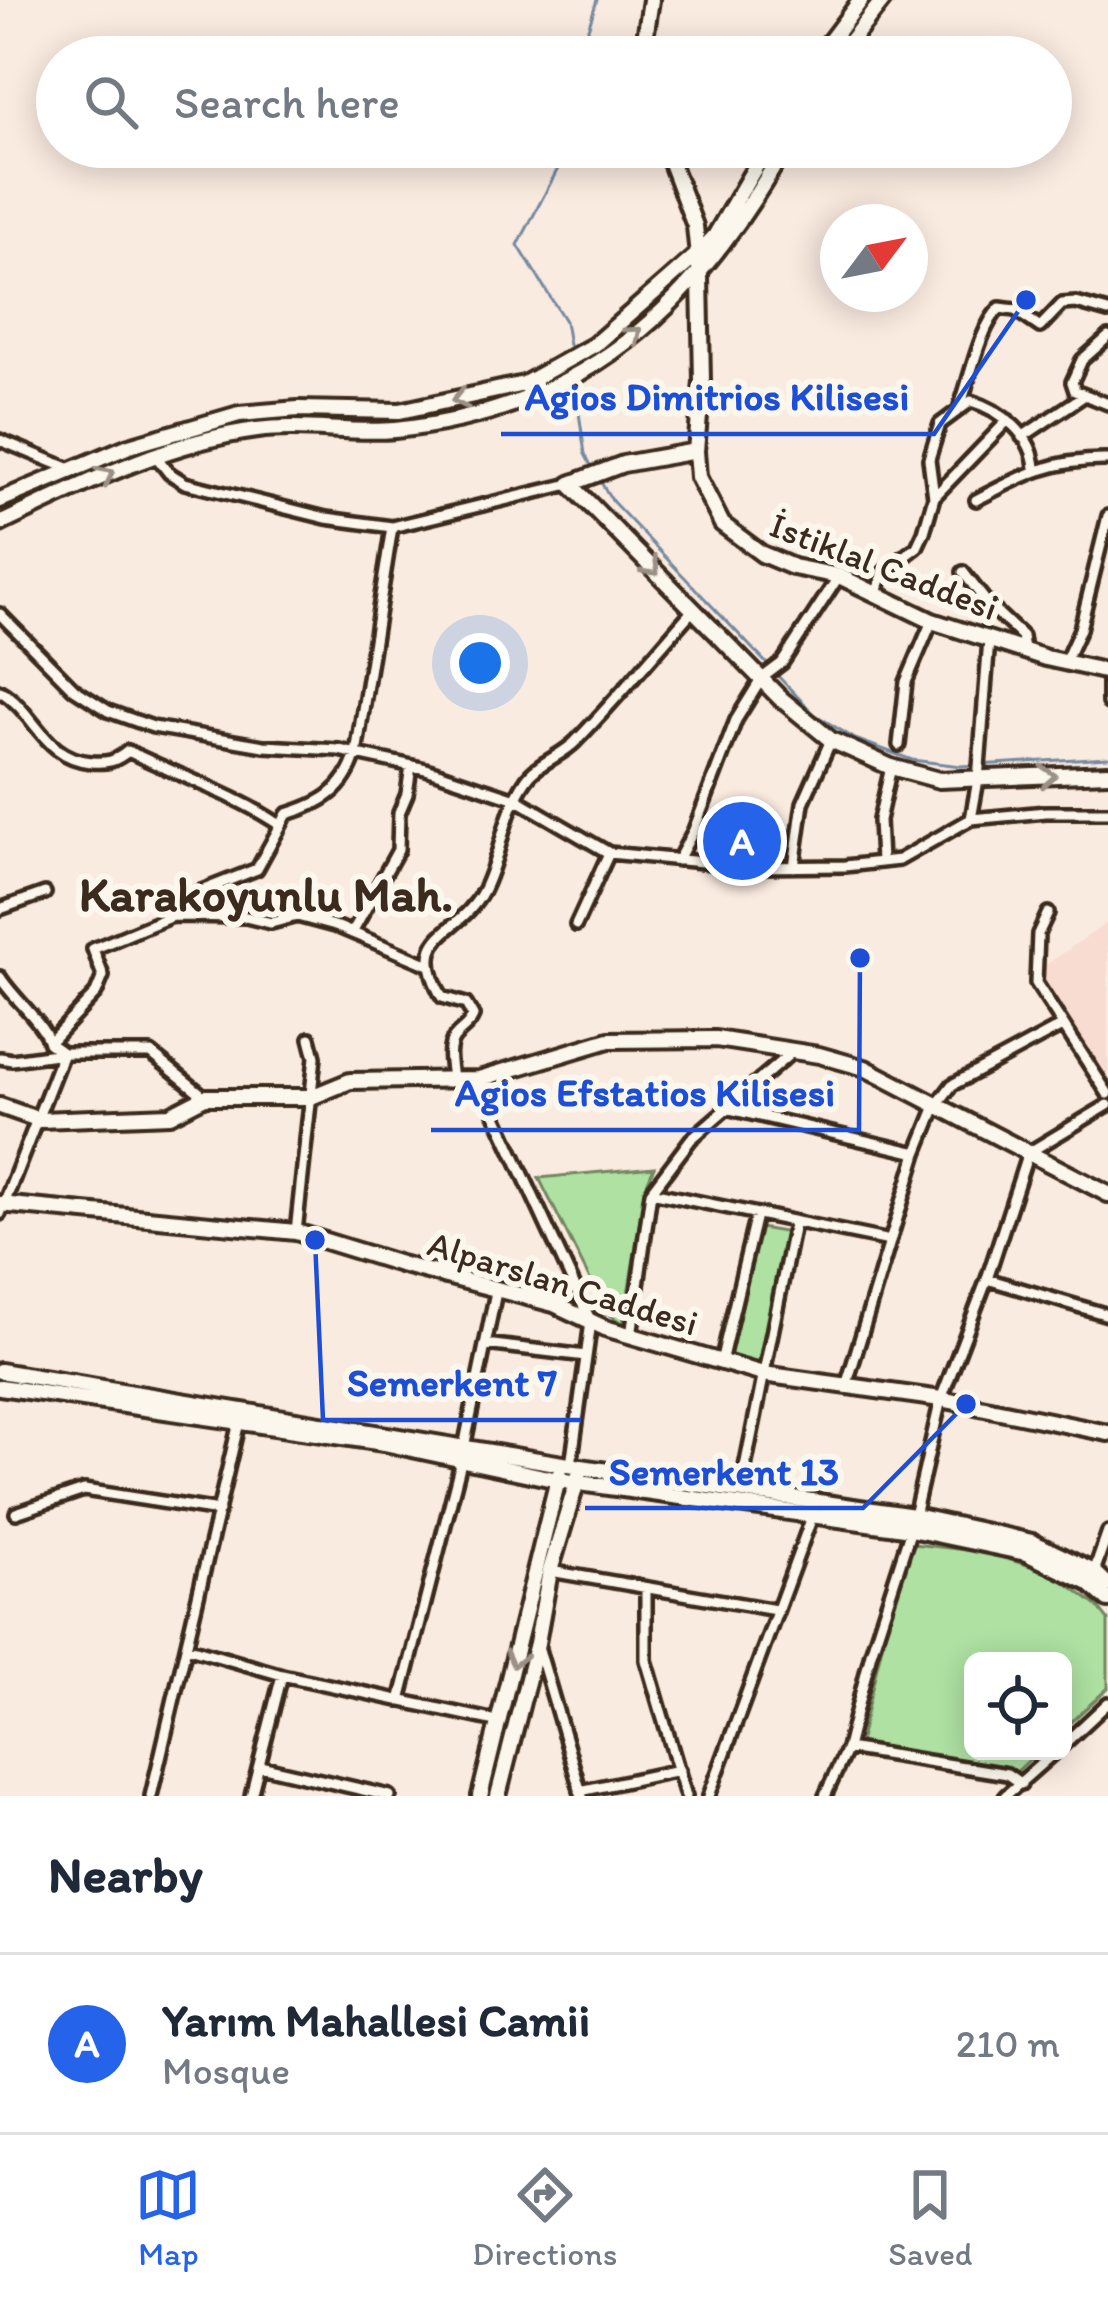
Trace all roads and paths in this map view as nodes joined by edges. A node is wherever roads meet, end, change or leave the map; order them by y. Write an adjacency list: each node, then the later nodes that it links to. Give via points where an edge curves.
1 (651, 0): 4 (main road)
2 (861, 0): 5 (main road)
3 (883, 0): 6 (main road)
4 (645, 36)
5 (834, 36)
6 (855, 36)
7 (672, 168): 10 (main road)
8 (755, 168): 10 (main road)
9 (773, 168): 11 (main road)
10 (699, 254): 11 (main road); 24 (main road, one-way to 24, via 594,345 524,383 400,411 238,414)
11 (700, 276): 20 (main road); 21 (main road, one-way to 11, via 257,430 398,429 537,396 606,357)
12 (1108, 312): 16 (street, via 1062,304 1040,327 1000,308)
13 (1108, 337): 14 (street, via 1072,382)
14 (1085, 395): 15 (street); 18 (street)
15 (1108, 404)
16 (960, 406): 17 (street, via 971,401); 26 (street, via 940,424 928,459)
17 (1008, 420): 18 (street); 26 (street)
18 (1022, 437): 23 (street)
19 (0, 440): 24 (street)
20 (696, 451): 25 (main road); 33 (main road, İstiklal Caddesi, via 698,477 722,524 741,541 793,567)
21 (155, 455): 30 (main road, one-way to 21); 31 (street, via 194,486)
22 (1108, 460): 23 (street)
23 (1035, 468): 28 (street)
24 (70, 469): 27 (main road)
25 (578, 481): 31 (street); 35 (main road, one-way to 35)
26 (934, 497): 34 (street, via 917,547 884,572)
27 (0, 500)
28 (976, 500)
29 (1108, 516): 40 (street)
30 (0, 524)
31 (392, 527): 48 (street)
32 (962, 572): 39 (street, via 1022,636)
33 (839, 575): 34 (main road, İstiklal Caddesi); 42 (street, via 782,662)
34 (877, 591): 37 (main road, İstiklal Caddesi)
35 (693, 610): 42 (main road); 53 (street, via 573,745 528,776)
36 (0, 614): 48 (street, via 74,689 108,710 154,727)
37 (932, 622): 38 (main road, İstiklal Caddesi); 47 (street, via 906,682)
38 (989, 640): 39 (main road, İstiklal Caddesi); 51 (street)
39 (1024, 651): 40 (main road, İstiklal Caddesi)
40 (1065, 662): 41 (main road, İstiklal Caddesi)
41 (1108, 672)
42 (762, 678): 46 (main road); 58 (street)
43 (1108, 682): 45 (street)
44 (0, 691): 56 (street, via 18,701 58,752 106,763 128,751 242,800)
45 (1108, 703)
46 (831, 740): 50 (main road); 60 (street, via 808,788)
47 (899, 745)
48 (356, 754): 49 (street); 56 (street, via 348,779)
49 (411, 766): 53 (street); 66 (street, via 398,850)
50 (891, 766): 51 (main road, via 939,780); 59 (street)
51 (978, 773): 52 (main road, one-way to 52); 55 (street)
52 (1108, 773)
53 (516, 799): 57 (street); 67 (street, via 482,892 437,939)
54 (1108, 812): 55 (street)
55 (971, 819): 59 (street, via 898,860)
56 (280, 826): 64 (street, via 257,869 187,897)
57 (609, 853): 58 (street); 65 (street)
58 (677, 860): 60 (street)
59 (880, 861): 60 (street)
60 (794, 867)
61 (45, 893): 62 (street)
62 (0, 909)
63 (1048, 914): 69 (street, via 1038,934 1036,983)
64 (172, 916): 66 (street, via 297,916); 71 (street, via 93,949 103,976 96,993)
65 (576, 925)
66 (352, 933): 67 (street)
67 (429, 965): 76 (street, via 442,997 466,1004 473,1016 449,1051)
68 (0, 976): 71 (street)
69 (1062, 1026): 77 (street); 82 (street, via 952,1085)
70 (310, 1038): 78 (street)
71 (49, 1043): 73 (street)
72 (792, 1052): 75 (main road, via 716,1039 609,1040); 82 (main road, via 865,1069); 83 (street)
73 (63, 1053): 74 (street); 79 (street, via 151,1054); 84 (street)
74 (0, 1058)
75 (478, 1078): 76 (main road); 97 (street)
76 (452, 1079): 78 (main road, via 350,1081)
77 (1108, 1094)
78 (311, 1096): 79 (main road); 92 (street)
79 (206, 1097): 84 (main road, via 170,1115)
80 (1108, 1105): 85 (street)
81 (0, 1106): 84 (main road)
82 (936, 1106): 85 (main road); 86 (street)
83 (726, 1108): 86 (street); 87 (street)
84 (40, 1120): 89 (street)
85 (1028, 1153): 88 (main road); 94 (street)
86 (916, 1154): 93 (street)
87 (652, 1192): 90 (street); 98 (street)
88 (1108, 1194)
89 (2, 1207): 92 (main road, Alparslan Caddesi)
90 (756, 1216): 91 (street); 101 (street)
91 (794, 1224): 93 (street); 103 (street)
92 (296, 1232): 95 (main road, Alparslan Caddesi)
93 (890, 1241): 104 (street)
94 (987, 1279): 96 (street); 106 (street)
95 (497, 1287): 97 (main road, Alparslan Caddesi); 99 (street)
96 (1108, 1315)
97 (591, 1322): 98 (main road, Alparslan Caddesi); 100 (street)
98 (632, 1336): 101 (main road, Alparslan Caddesi)
99 (485, 1344): 100 (street); 109 (street)
100 (586, 1357): 110 (street)
101 (721, 1363): 103 (main road, Alparslan Caddesi)
102 (0, 1370): 109 (main road)
103 (763, 1374): 104 (main road, Alparslan Caddesi); 111 (street)
104 (846, 1386): 106 (main road, Alparslan Caddesi)
105 (0, 1387): 107 (main road)
106 (940, 1400): 108 (main road, Alparslan Caddesi); 115 (street)
107 (238, 1422): 109 (main road); 112 (street)
108 (1108, 1433)
109 (463, 1451): 110 (main road); 126 (street)
110 (570, 1472): 111 (main road); 114 (main road); 117 (main road); 128 (main road, one-way to 128)
111 (740, 1492): 115 (main road)
112 (219, 1511): 113 (street, via 84,1490); 124 (street)
113 (16, 1513)
114 (812, 1516): 115 (main road); 122 (street)
115 (912, 1523): 118 (main road); 130 (street)
116 (1108, 1532): 118 (street)
117 (550, 1571): 120 (street); 123 (main road)
118 (1091, 1577): 119 (main road); 121 (main road)
119 (1108, 1585)
120 (646, 1590): 122 (street); 133 (street, via 646,1660)
121 (1108, 1600)
122 (776, 1610): 142 (street)
123 (537, 1643): 135 (street); 140 (main road)
124 (189, 1648): 125 (street); 136 (street)
125 (282, 1675): 126 (street); 132 (street)
126 (400, 1701): 128 (street)
127 (1108, 1703): 129 (street)
128 (500, 1722): 139 (main road)
129 (1072, 1737)
130 (847, 1748): 134 (street, via 1007,1774); 143 (street)
131 (1046, 1760): 134 (street)
132 (260, 1766): 137 (street); 138 (street)
133 (679, 1770): 135 (street); 141 (street)
134 (1021, 1784): 144 (street)
135 (581, 1794)
136 (151, 1796)
137 (251, 1796)
138 (390, 1796)
139 (480, 1796)
140 (498, 1796)
141 (686, 1796)
142 (709, 1796)
143 (825, 1796)
144 (1005, 1796)

